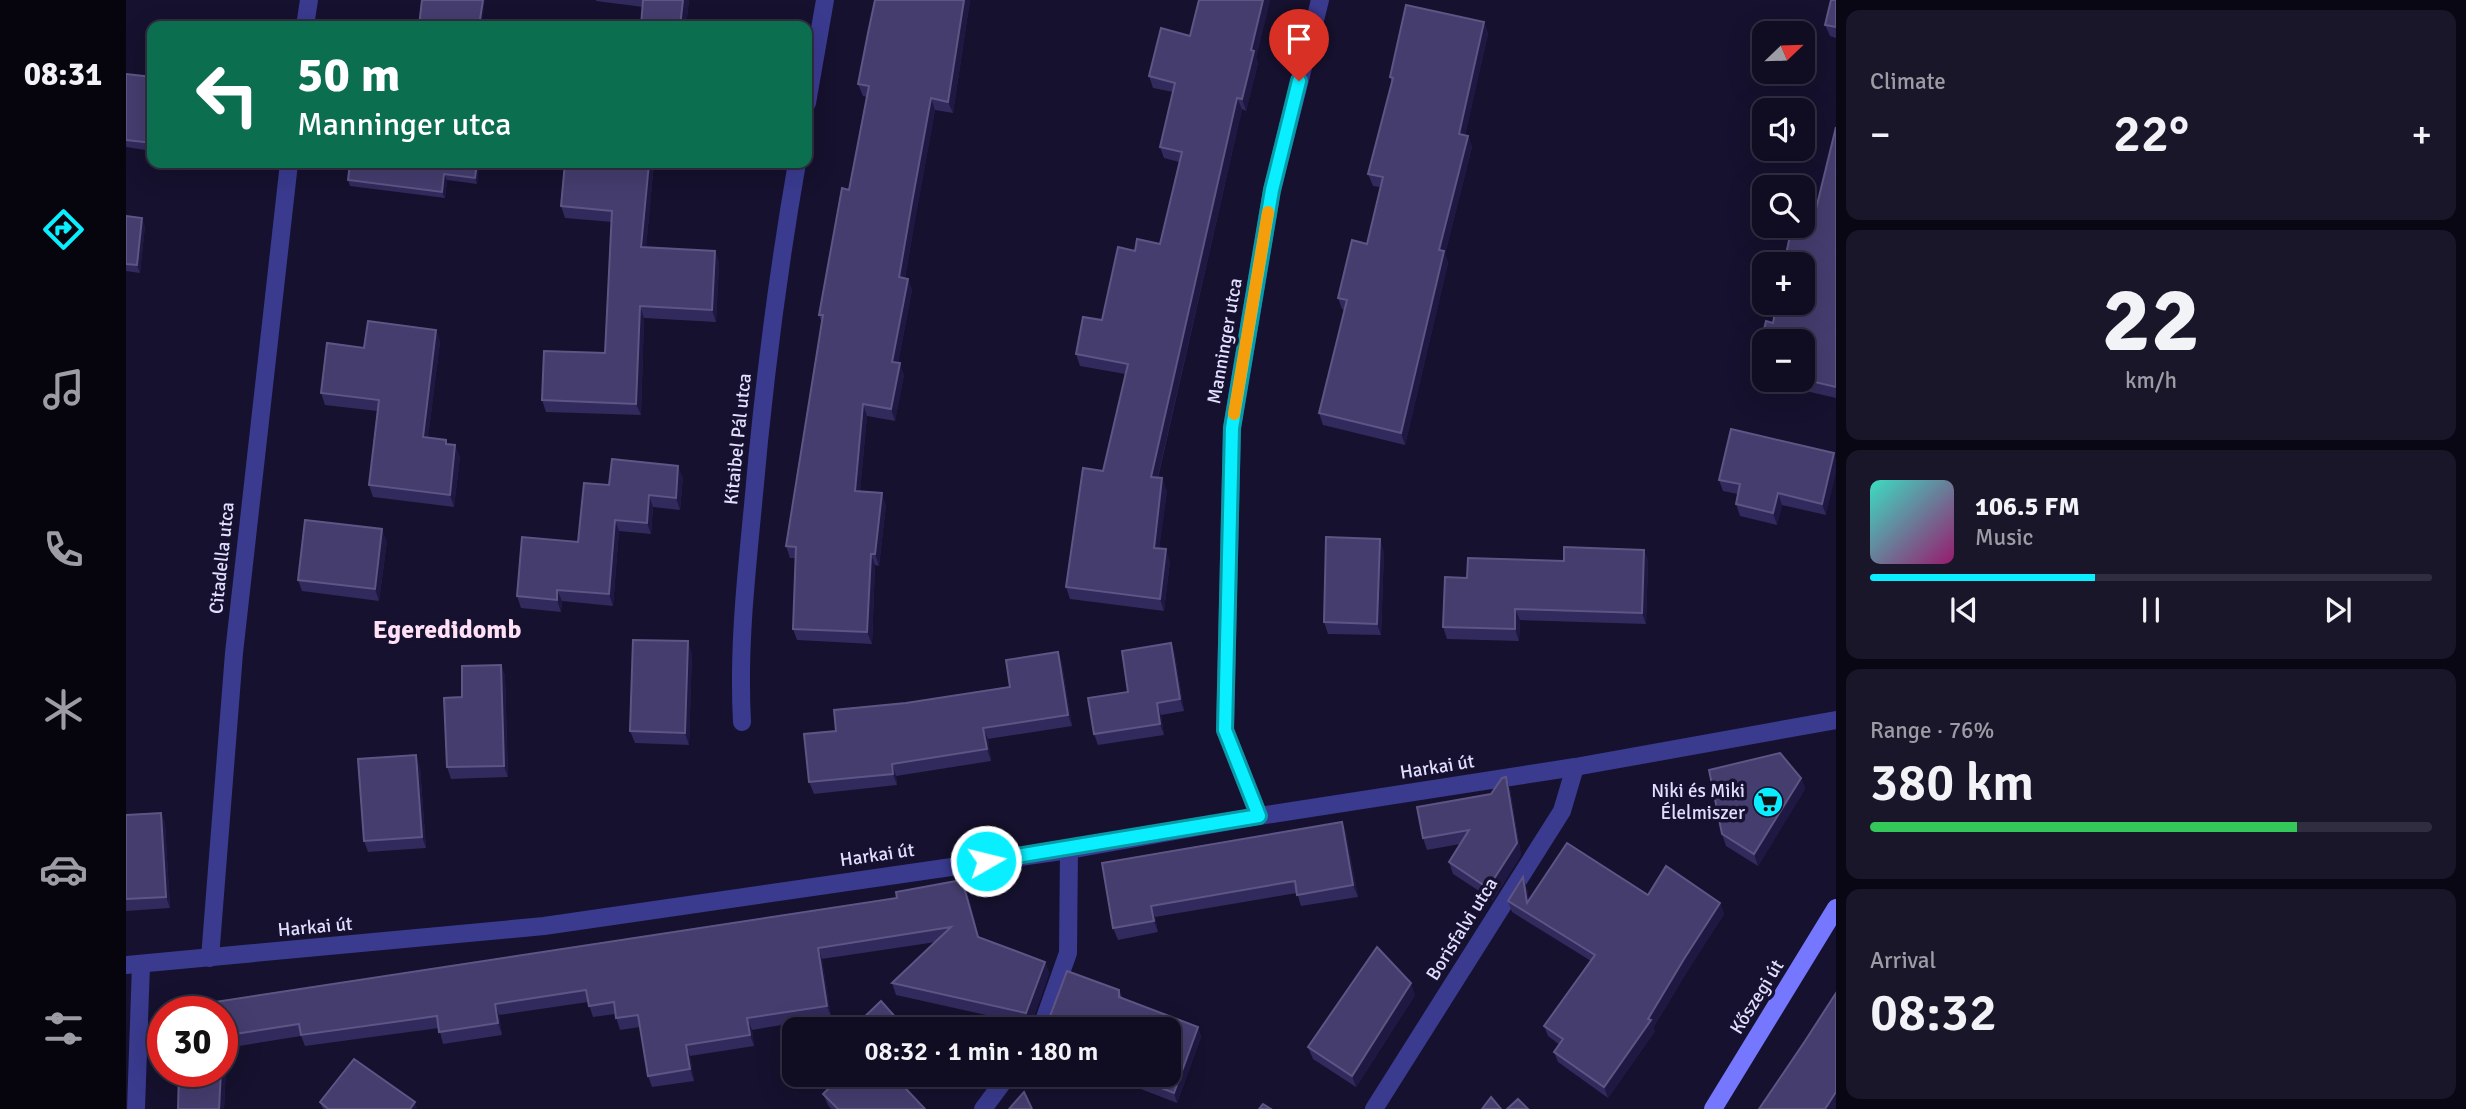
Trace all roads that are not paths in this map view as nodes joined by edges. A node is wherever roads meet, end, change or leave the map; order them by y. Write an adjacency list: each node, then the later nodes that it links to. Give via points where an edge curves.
1 (309, 0): 4 (street)
2 (825, 0): 5 (street)
3 (1320, 0): 11 (street, Manninger utca, via 1272,190 1232,428 1225,730)
4 (306, 21)
5 (812, 74)
6 (288, 168): 14 (street, Citadella utca, via 233,653)
7 (796, 168): 9 (street, Kitaibel Pál utca, via 760,415 738,662)
8 (1836, 720): 10 (street, Harkai út)
9 (742, 722)
10 (1575, 767): 11 (street, Harkai út); 20 (street, Borisfalvi utca, via 1562,811)
11 (1259, 816): 12 (street, Harkai út)
12 (1069, 849): 14 (street, Harkai út, via 544,926); 16 (street, via 1068,953)
13 (1836, 908): 21 (main road, Kőszegi út)
14 (211, 958): 15 (street, Harkai út)
15 (134, 964): 18 (street)
16 (1045, 1017)
17 (999, 1087): 19 (street)
18 (136, 1109)
19 (983, 1109)
20 (1374, 1109)
21 (1713, 1109)

